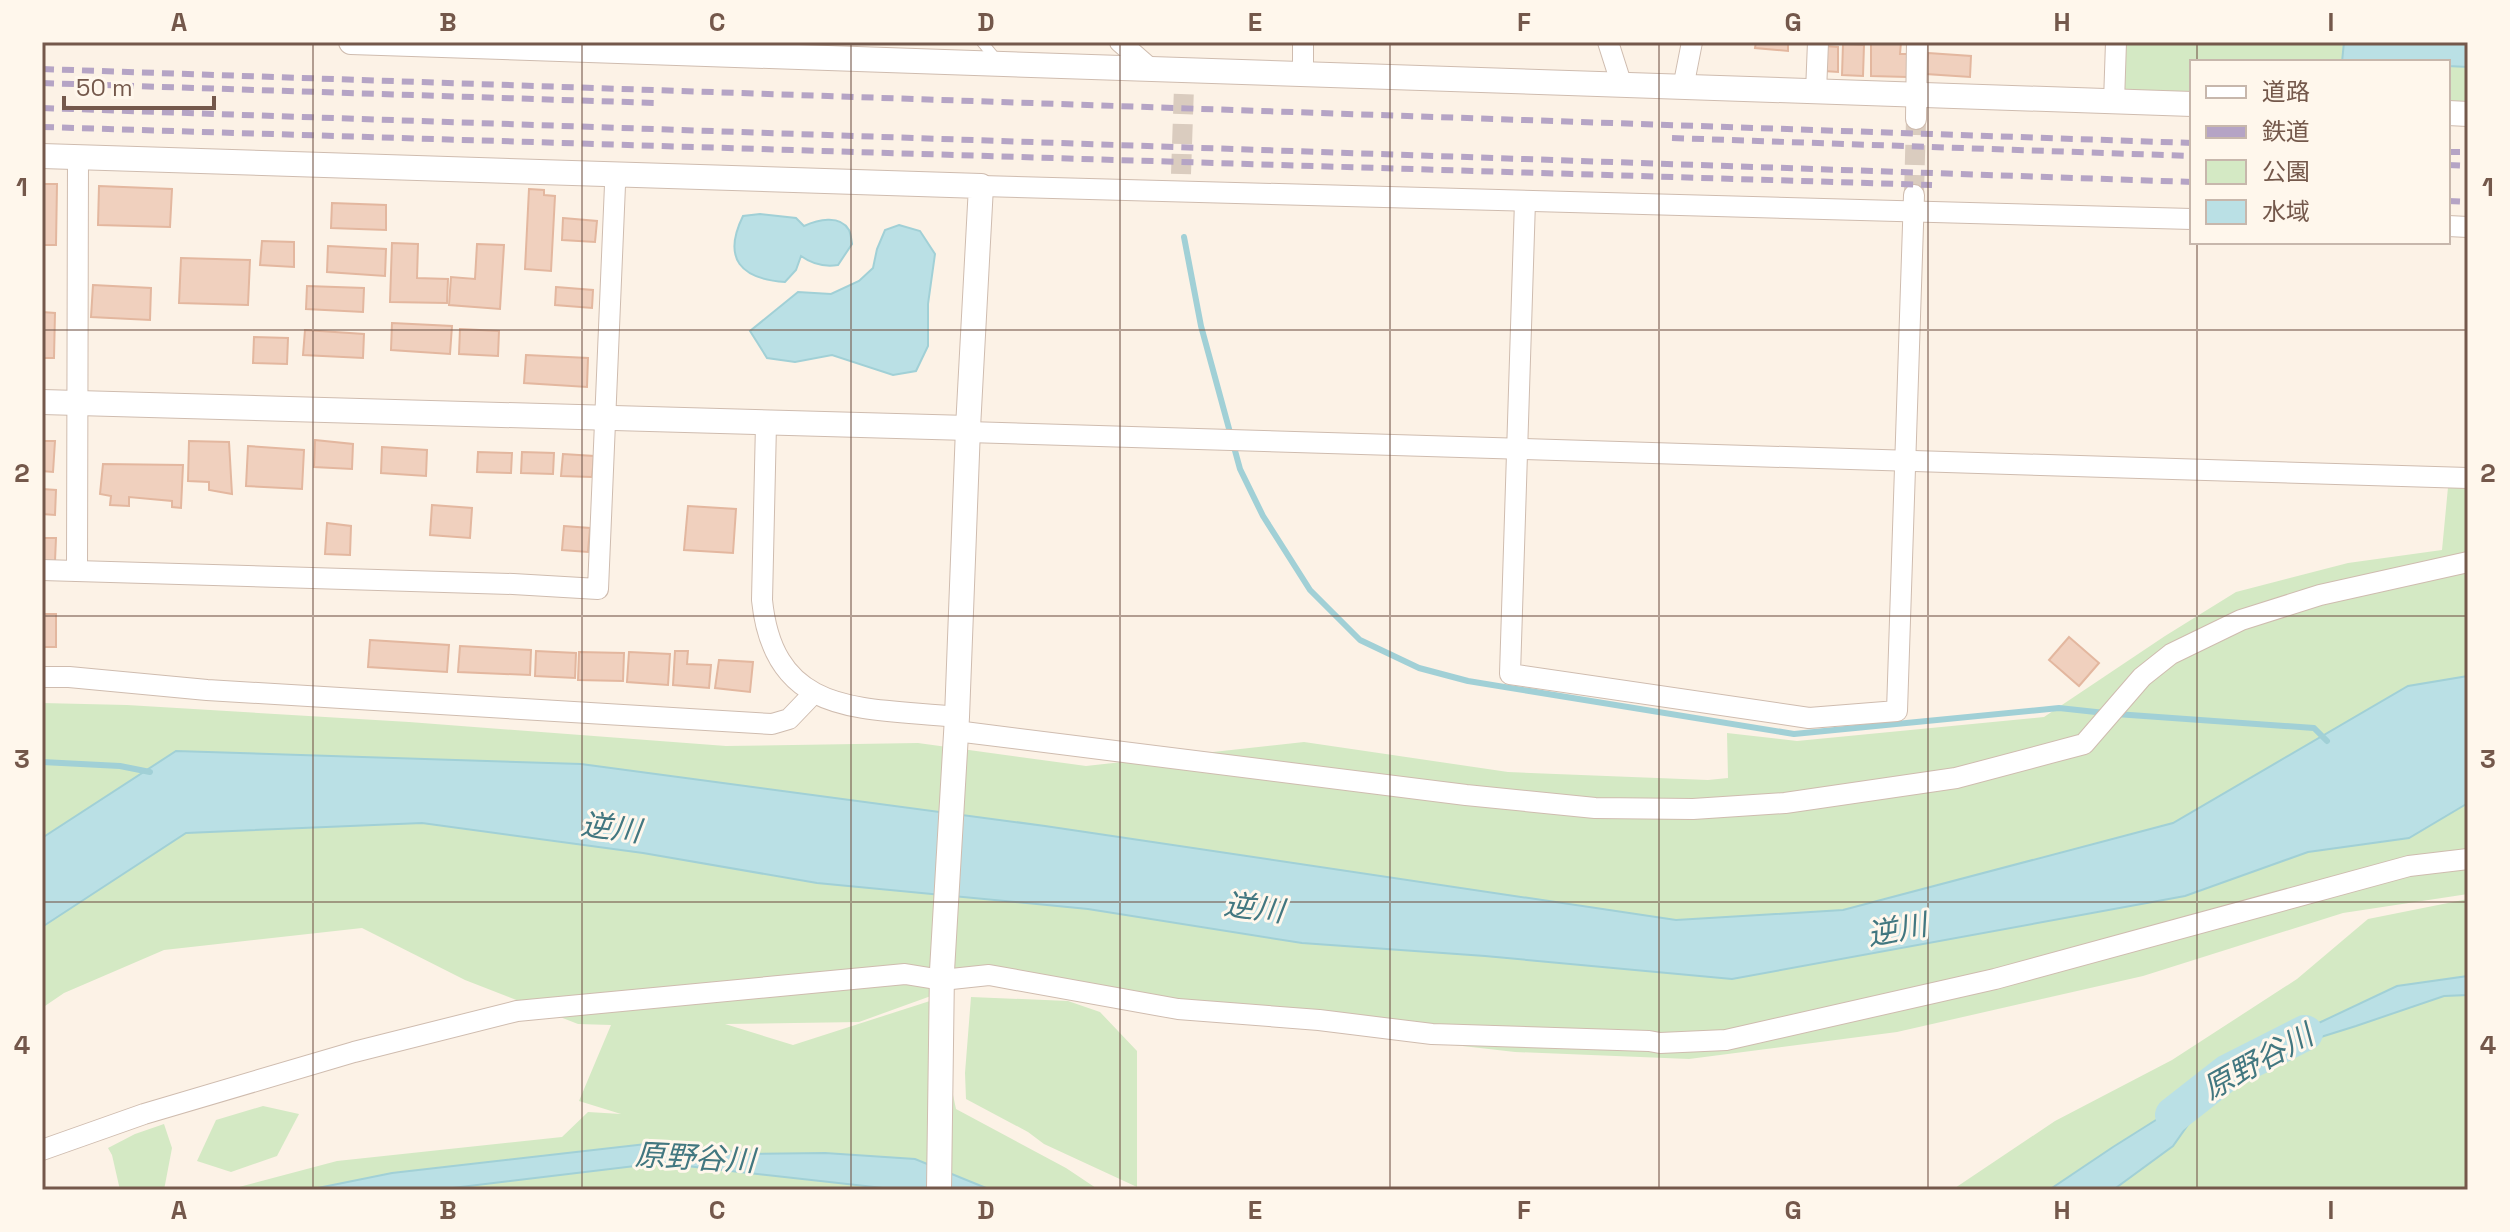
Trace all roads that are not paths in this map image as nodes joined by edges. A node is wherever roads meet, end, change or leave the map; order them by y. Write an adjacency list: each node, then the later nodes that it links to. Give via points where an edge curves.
1 (351, 42): 10 (street)
2 (982, 42): 10 (lane)
3 (1120, 42): 11 (street)
4 (1303, 42): 12 (street)
5 (1608, 42): 13 (street)
6 (1692, 42): 14 (street)
7 (1818, 42): 15 (street)
8 (1917, 42): 18 (street)
9 (2116, 42): 16 (street)
10 (1003, 65): 11 (street)
11 (1152, 70): 12 (street, via 1185,79)
12 (1303, 75): 13 (street)
13 (1622, 86): 14 (street)
14 (1683, 88): 15 (street)
15 (1816, 92): 18 (street)
16 (2114, 102): 17 (street); 18 (street)
17 (2190, 104)
18 (1916, 107)
19 (42, 156): 20 (street)
20 (78, 157): 21 (street); 27 (street)
21 (620, 175): 22 (street); 28 (street, via 615,185)
22 (981, 186): 23 (street, via 1181,183); 30 (street)
23 (1525, 201): 24 (street); 31 (street)
24 (1914, 203): 25 (street); 32 (street)
25 (2190, 219)
26 (42, 402): 27 (street)
27 (76, 403): 28 (street); 36 (street)
28 (605, 418): 29 (street); 36 (street, via 598,589)
29 (766, 424): 30 (street); 38 (street, via 765,625 773,652 790,676)
30 (968, 430): 31 (street); 39 (street)
31 (1515, 449): 32 (street); 32 (street, via 1510,674 1809,718 1897,711)
32 (1904, 461): 33 (street)
33 (2468, 478)
34 (2468, 562): 39 (street, via 2320,595 2241,620 2171,654 2142,677 2084,744 1956,778 1785,803 1595,808)
35 (42, 570): 36 (street)
36 (77, 571)
37 (42, 677): 38 (street, via 772,724 789,719)
38 (813, 694): 39 (street, via 841,705)
39 (956, 729): 41 (street)
40 (2468, 859): 41 (street, via 2409,866 1995,979 1726,1040 1660,1043 1432,1034 1178,1009 989,975)
41 (943, 981): 42 (street, via 905,974 517,1011 144,1114); 43 (street)
42 (42, 1150)
43 (939, 1190)

